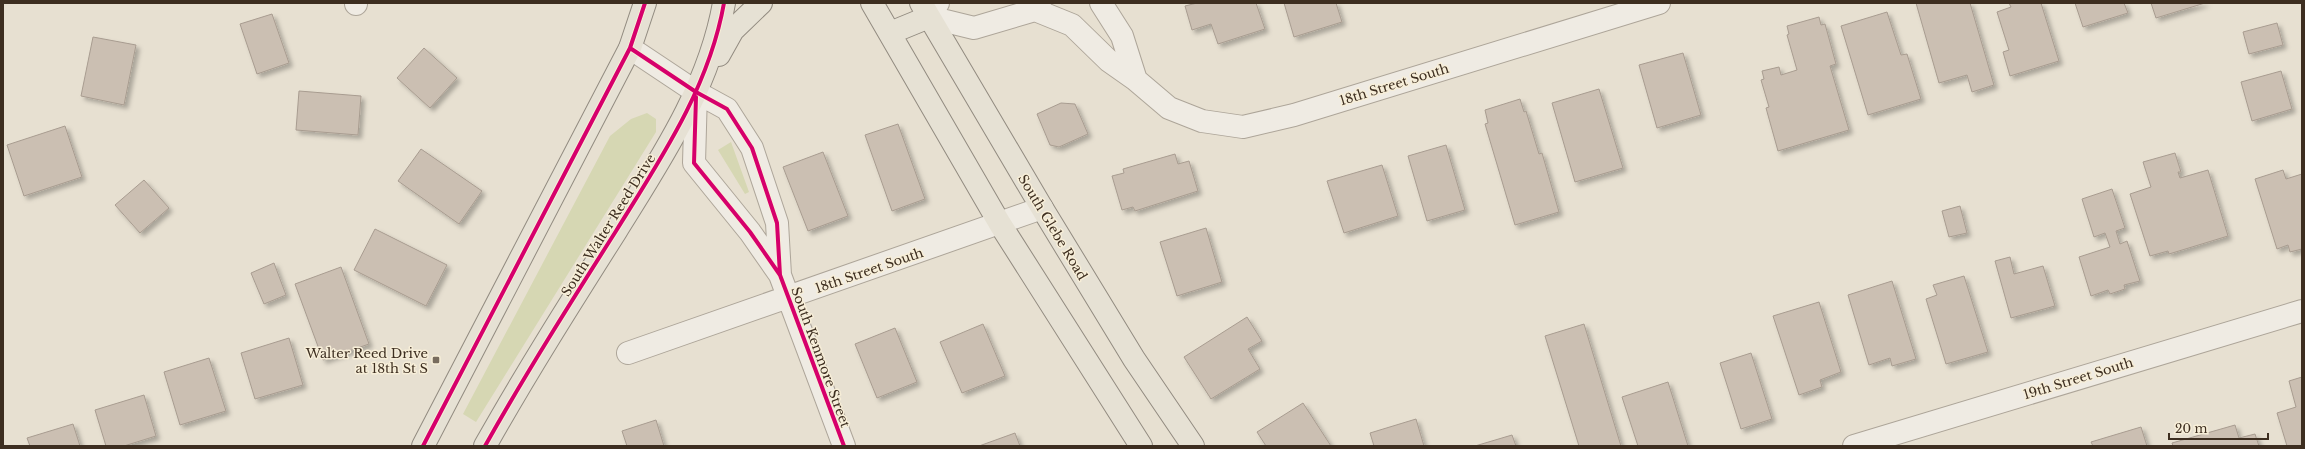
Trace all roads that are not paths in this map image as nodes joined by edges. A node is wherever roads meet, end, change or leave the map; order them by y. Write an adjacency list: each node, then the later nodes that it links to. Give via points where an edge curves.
1 (645, 3): 10 (main road)
2 (724, 3): 12 (main road, South Walter Reed Drive)
3 (761, 3): 12 (main road, via 734,30)
4 (872, 3): 9 (main road)
5 (1101, 3): 11 (street, via 1122,36)
6 (1659, 3): 11 (street, 18th Street South, via 1294,115 1243,128 1202,121 1169,108)
7 (1037, 6): 8 (street, via 974,28); 11 (street, 18th Street South, via 1072,25 1109,61)
8 (930, 8): 9 (main road); 13 (main road, South Glebe Road)
9 (890, 33): 14 (main road)
10 (630, 48): 12 (street, South Kenmore Street); 19 (main road)
11 (1136, 80)
12 (696, 92): 15 (street, South Kenmore Street, via 694,163 750,232); 15 (street, South Kenmore Street, via 728,109 752,148 777,223); 20 (main road, South Walter Reed Drive, via 672,141)
13 (1042, 208): 14 (street, 18th Street South); 23 (main road, South Glebe Road, via 1134,359)
14 (1000, 224): 16 (street, 18th Street South); 22 (main road)
15 (780, 275): 16 (street, South Kenmore Street)
16 (789, 298): 18 (street, 18th Street South); 21 (street, South Kenmore Street)
17 (2302, 311): 24 (street, 19th Street South)
18 (628, 353)
19 (423, 446)
20 (485, 446)
21 (844, 446)
22 (1141, 446)
23 (1193, 446)
24 (1854, 446)

